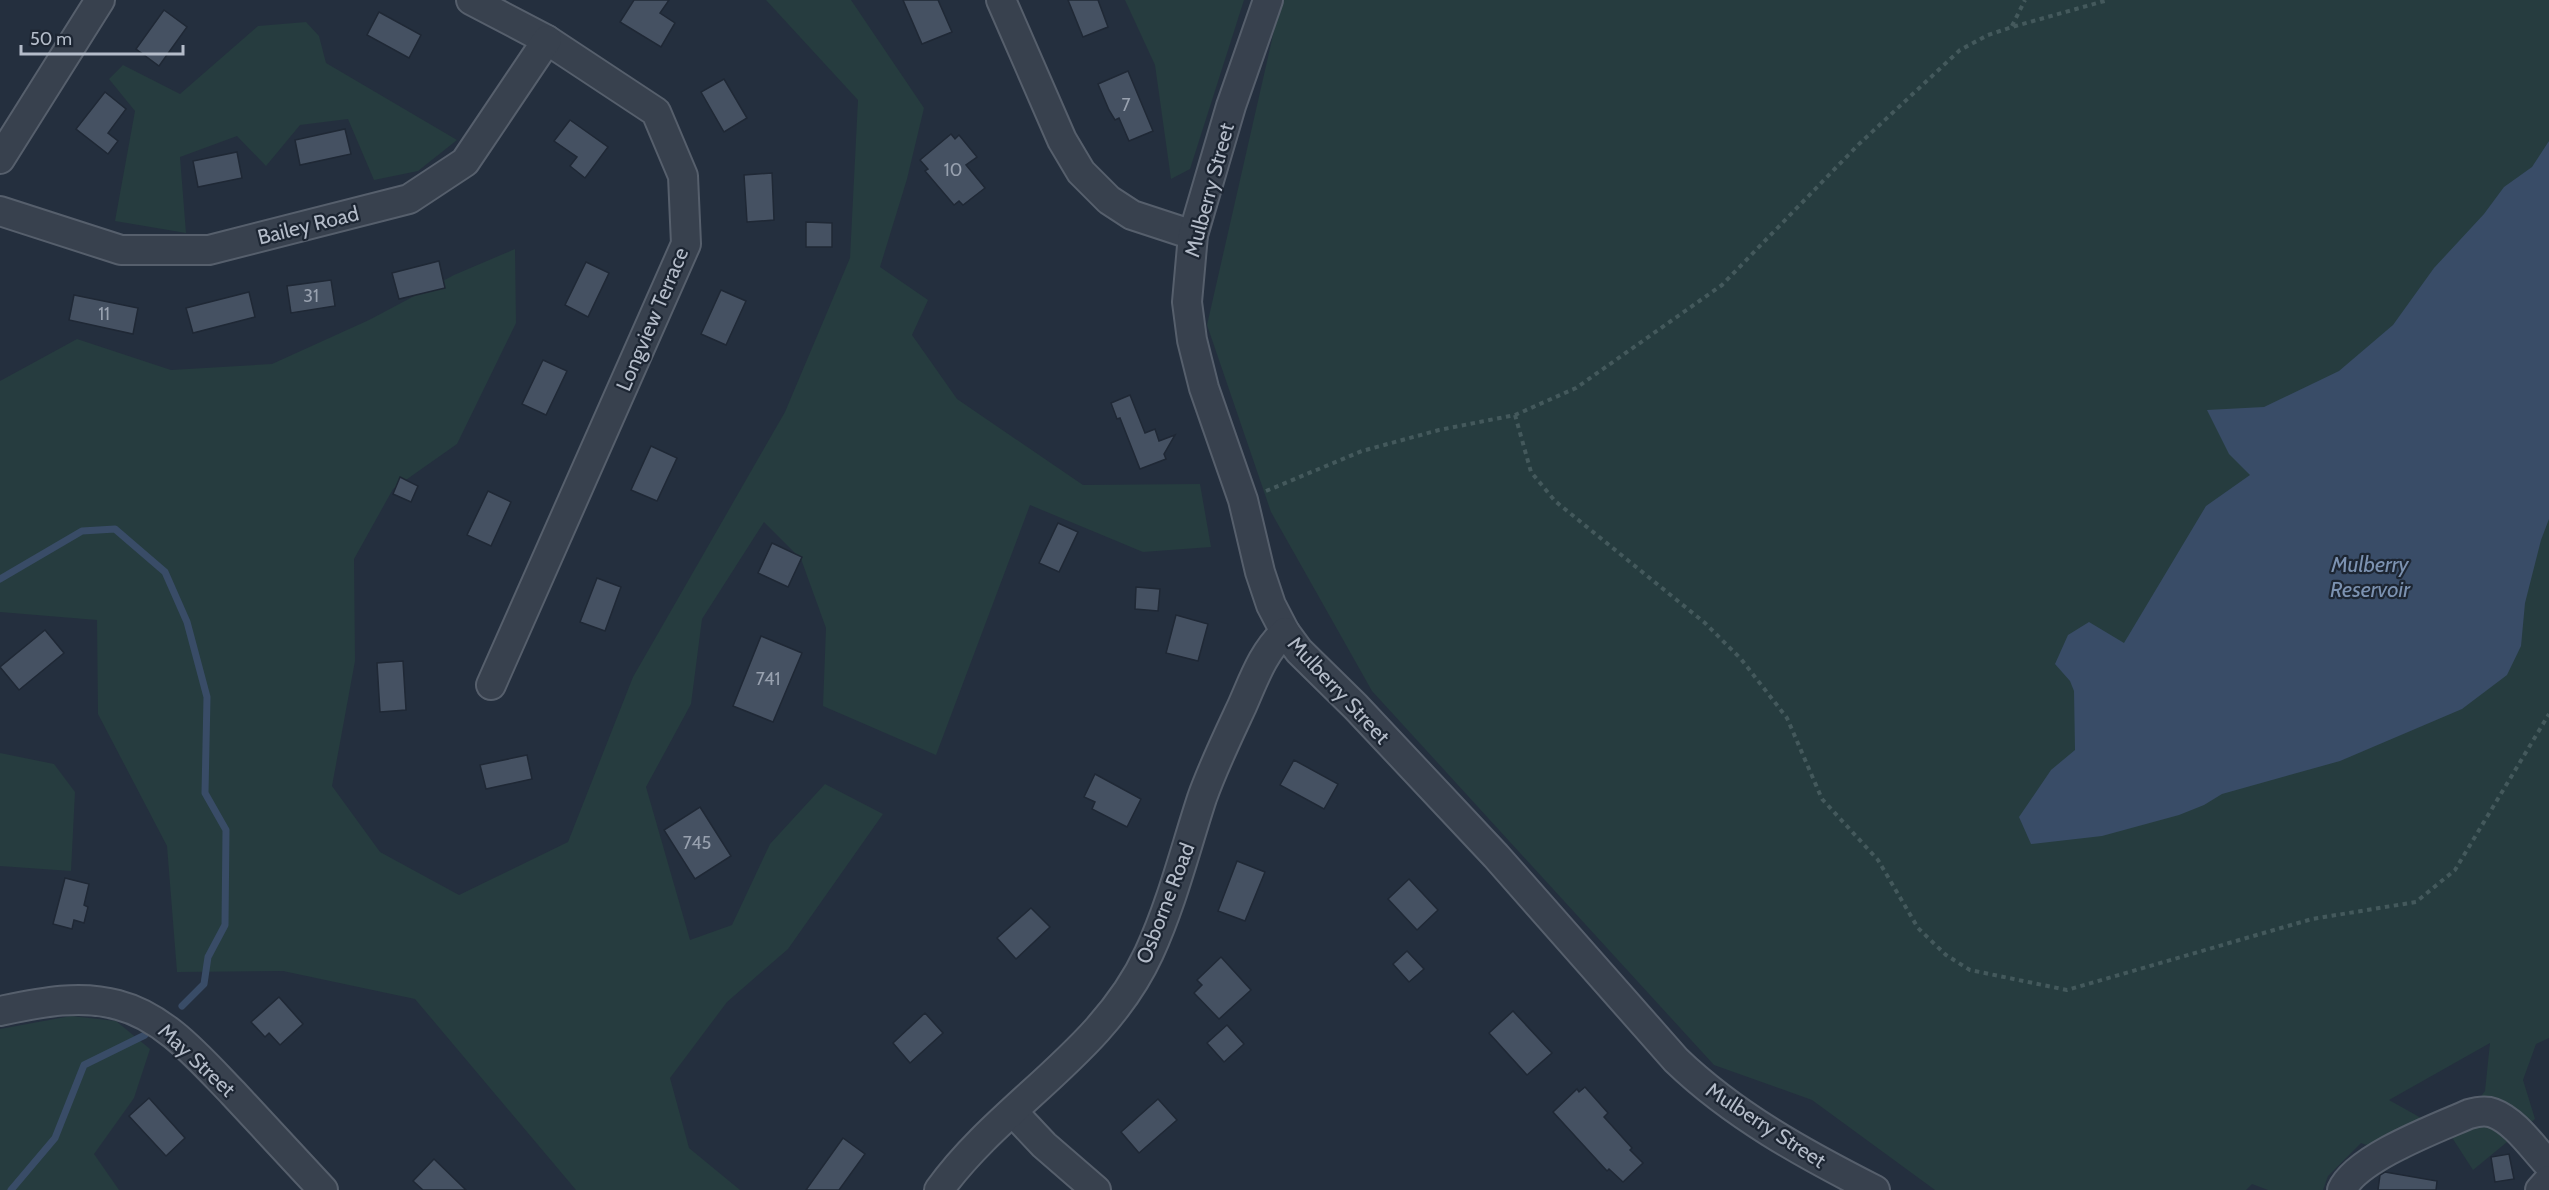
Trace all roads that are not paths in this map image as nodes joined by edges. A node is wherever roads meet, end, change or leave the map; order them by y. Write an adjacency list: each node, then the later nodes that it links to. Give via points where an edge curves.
1 (100, 0): 6 (street)
2 (471, 0): 5 (street, Longview Terrace)
3 (1001, 0): 8 (street, via 1062,140 1081,172 1109,200 1132,215)
4 (1268, 0): 8 (street, Mulberry Street, via 1231,106)
5 (547, 40): 7 (street, Bailey Road, via 465,162 409,199 209,250 121,250); 10 (street, Longview Terrace, via 656,112 683,176 686,244)
6 (0, 159)
7 (0, 211)
8 (1193, 235): 9 (street, Mulberry Street, via 1186,302 1192,340 1204,388 1243,500 1260,572)
9 (1285, 632): 12 (street, Osborne Road, via 1265,654 1229,735 1203,796 1163,919 1134,981 1077,1051); 18 (street, Mulberry Street, via 1496,856 1704,1087 1749,1119)
10 (491, 685)
11 (0, 1011): 15 (street, May Street, via 76,999 118,1005 154,1021 176,1036 213,1073)
12 (1014, 1112): 16 (street, Osborne Road, via 978,1143); 17 (street, via 1044,1145)
13 (2549, 1165): 19 (street, via 2512,1126 2493,1113 2480,1112 2393,1149 2356,1171)
14 (2549, 1180): 20 (street)
15 (323, 1190)
16 (939, 1190)
17 (1096, 1190)
18 (1875, 1190)
19 (2342, 1190)
20 (2540, 1190)

